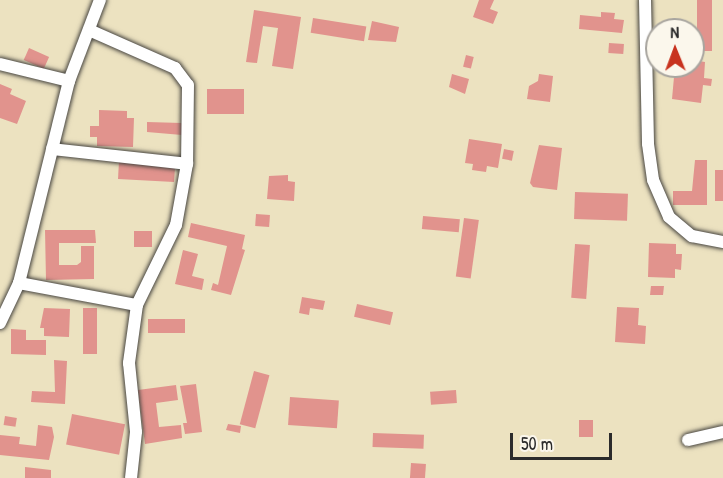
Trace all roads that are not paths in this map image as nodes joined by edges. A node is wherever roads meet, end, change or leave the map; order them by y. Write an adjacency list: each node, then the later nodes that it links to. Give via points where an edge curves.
1 (100, 0): 3 (street)
2 (645, 0): 8 (street, via 648,144 653,180 669,217 692,236)
3 (89, 30): 5 (street); 7 (street, via 175,68 188,85)
4 (0, 64): 5 (street)
5 (69, 81): 6 (street)
6 (52, 149): 7 (street); 9 (street)
7 (186, 164): 10 (street, via 176,225)
8 (723, 242)
9 (19, 283): 10 (street); 11 (street)
10 (137, 305): 14 (street, via 129,363 136,432)
11 (0, 323)
12 (723, 432): 13 (street)
13 (688, 440)
14 (131, 478)

